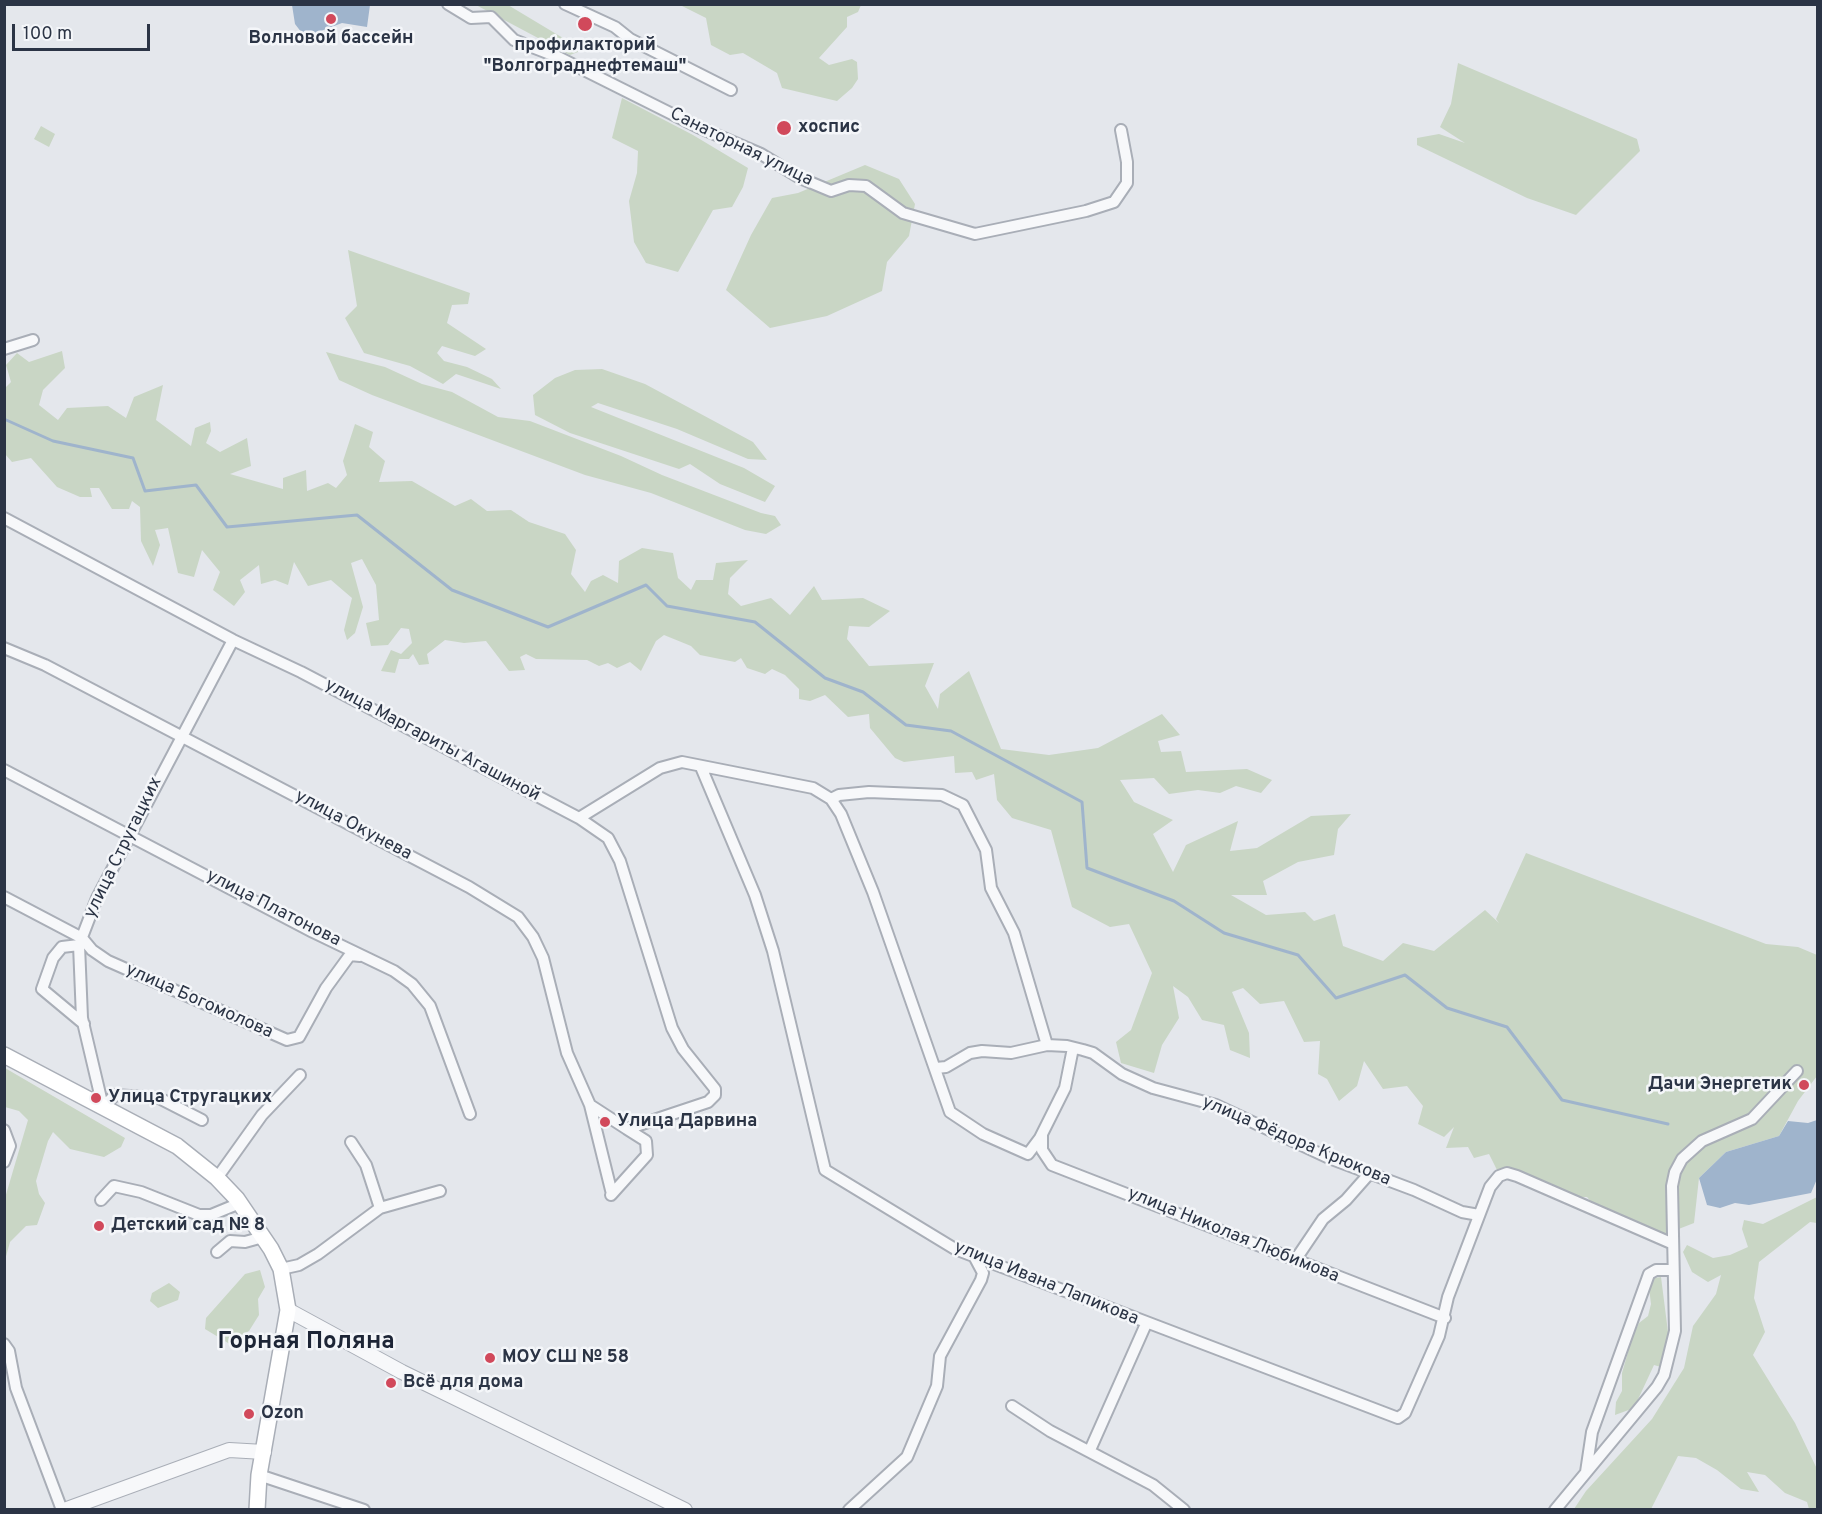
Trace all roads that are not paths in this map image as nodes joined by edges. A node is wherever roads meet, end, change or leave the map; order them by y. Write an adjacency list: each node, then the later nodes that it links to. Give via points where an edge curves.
1 (448, 4): 4 (street, Санаторная улица, via 471,18 491,17 514,40 558,57 761,154 800,178 831,191 849,185 866,186 903,213 975,234 1114,202 1127,183)
2 (565, 4): 3 (street)
3 (731, 90)
4 (1121, 130)
5 (33, 340): 6 (street)
6 (4, 349)
7 (4, 518): 8 (street, улица Маргариты Агашиной)
8 (233, 640): 10 (street, улица Стругацких); 14 (street, улица Маргариты Агашиной)
9 (4, 648): 10 (street, улица Окунева, via 45,665)
10 (181, 737): 15 (street, улица Стругацких); 28 (street, улица Окунева, via 469,887 518,917 543,958 567,1053)
11 (701, 767): 13 (street, via 813,788); 14 (street, via 682,762 660,768); 47 (street, улица Ивана Лапикова, via 747,873 773,951 825,1170 936,1238)
12 (4, 770): 15 (street, улица Платонова)
13 (831, 799): 22 (street, via 869,792 942,795 963,805 986,850 991,888 1014,933); 25 (street, via 873,892)
14 (579, 818): 32 (street, улица Маргариты Агашиной, via 608,838 614,848 672,1028 715,1095 708,1102)
15 (129, 834): 17 (street, улица Платонова); 18 (street, улица Стругацких)
16 (4, 897): 18 (street, улица Богомолова)
17 (325, 938): 19 (street, улица Платонова); 20 (street, via 348,952)
18 (80, 942): 20 (street, улица Богомолова, via 108,961 287,1040 298,1037); 21 (street, улица Стругацких); 21 (street, via 62,947 53,958 42,989)
19 (367, 957): 20 (street, via 350,955); 30 (street, улица Платонова, via 412,984 430,1006)
20 (347, 959)
21 (84, 1024): 29 (street, улица Стругацких)
22 (1047, 1046): 23 (street, улица Фёдора Крюкова); 25 (street, улица Фёдора Крюкова, via 1011,1053 975,1051 951,1065)
23 (1073, 1048): 34 (street, via 1065,1088); 37 (street, улица Фёдора Крюкова, via 1094,1053 1122,1074 1153,1088 1216,1105 1274,1135)
24 (4, 1055): 29 (main road)
25 (936, 1068): 34 (street, via 950,1112 983,1134 1028,1154)
26 (1797, 1071): 45 (street, via 1752,1119 1702,1141 1682,1159 1672,1186)
27 (300, 1075): 38 (street, via 262,1115)
28 (590, 1105): 32 (street); 32 (street, улица Окунева, via 611,1194 647,1155 646,1141)
29 (103, 1107): 31 (street, via 116,1095 159,1098); 38 (main road, via 177,1146)
30 (470, 1114)
31 (202, 1120)
32 (627, 1129)
33 (4, 1130): 36 (street, via 10,1146)
34 (1042, 1135): 48 (street, улица Николая Любимова, via 1042,1150 1052,1165)
35 (351, 1142): 42 (street, via 366,1166)
36 (4, 1162)
37 (1369, 1174): 43 (street, улица Фёдора Крюкова, via 1462,1212); 48 (street, via 1323,1218)
38 (217, 1178): 41 (main road)
39 (440, 1191): 42 (street)
40 (101, 1200): 41 (street, via 114,1186 141,1192 199,1215 211,1215)
41 (240, 1203): 44 (main road)
42 (380, 1208): 50 (street, via 318,1254 299,1265)
43 (1479, 1215): 45 (street, via 1494,1180 1507,1173); 54 (street)
44 (263, 1237): 46 (street, via 230,1241); 50 (main road)
45 (1671, 1243): 51 (street)
46 (217, 1252)
47 (975, 1257): 49 (street, улица Ивана Лапикова); 52 (street, via 983,1273)
48 (1296, 1258): 54 (street, улица Николая Любимова)
49 (1003, 1268): 52 (street, via 989,1270); 55 (street, улица Ивана Лапикова)
50 (281, 1269): 53 (main road)
51 (1672, 1270): 62 (street, via 1675,1331 1664,1375); 62 (street, via 1649,1274 1592,1432)
52 (981, 1280): 68 (street, via 940,1356 937,1386 908,1457)
53 (288, 1310): 61 (main road); 67 (street, via 422,1382)
54 (1444, 1318): 55 (street, улица Ивана Лапикова, via 1405,1413 1398,1418)
55 (1146, 1324): 60 (street)
56 (4, 1344): 57 (street)
57 (16, 1388): 58 (street); 64 (street)
58 (4, 1392)
59 (1012, 1406): 60 (street, via 1050,1431)
60 (1090, 1450): 69 (street, via 1154,1485)
61 (264, 1452): 63 (main road); 64 (street, via 229,1450)
62 (1586, 1473): 70 (street)
63 (259, 1475): 65 (main road); 66 (street)
64 (69, 1509)
65 (256, 1509)
66 (364, 1509)
67 (685, 1509)
68 (849, 1509)
69 (1184, 1509)
70 (1555, 1509)

